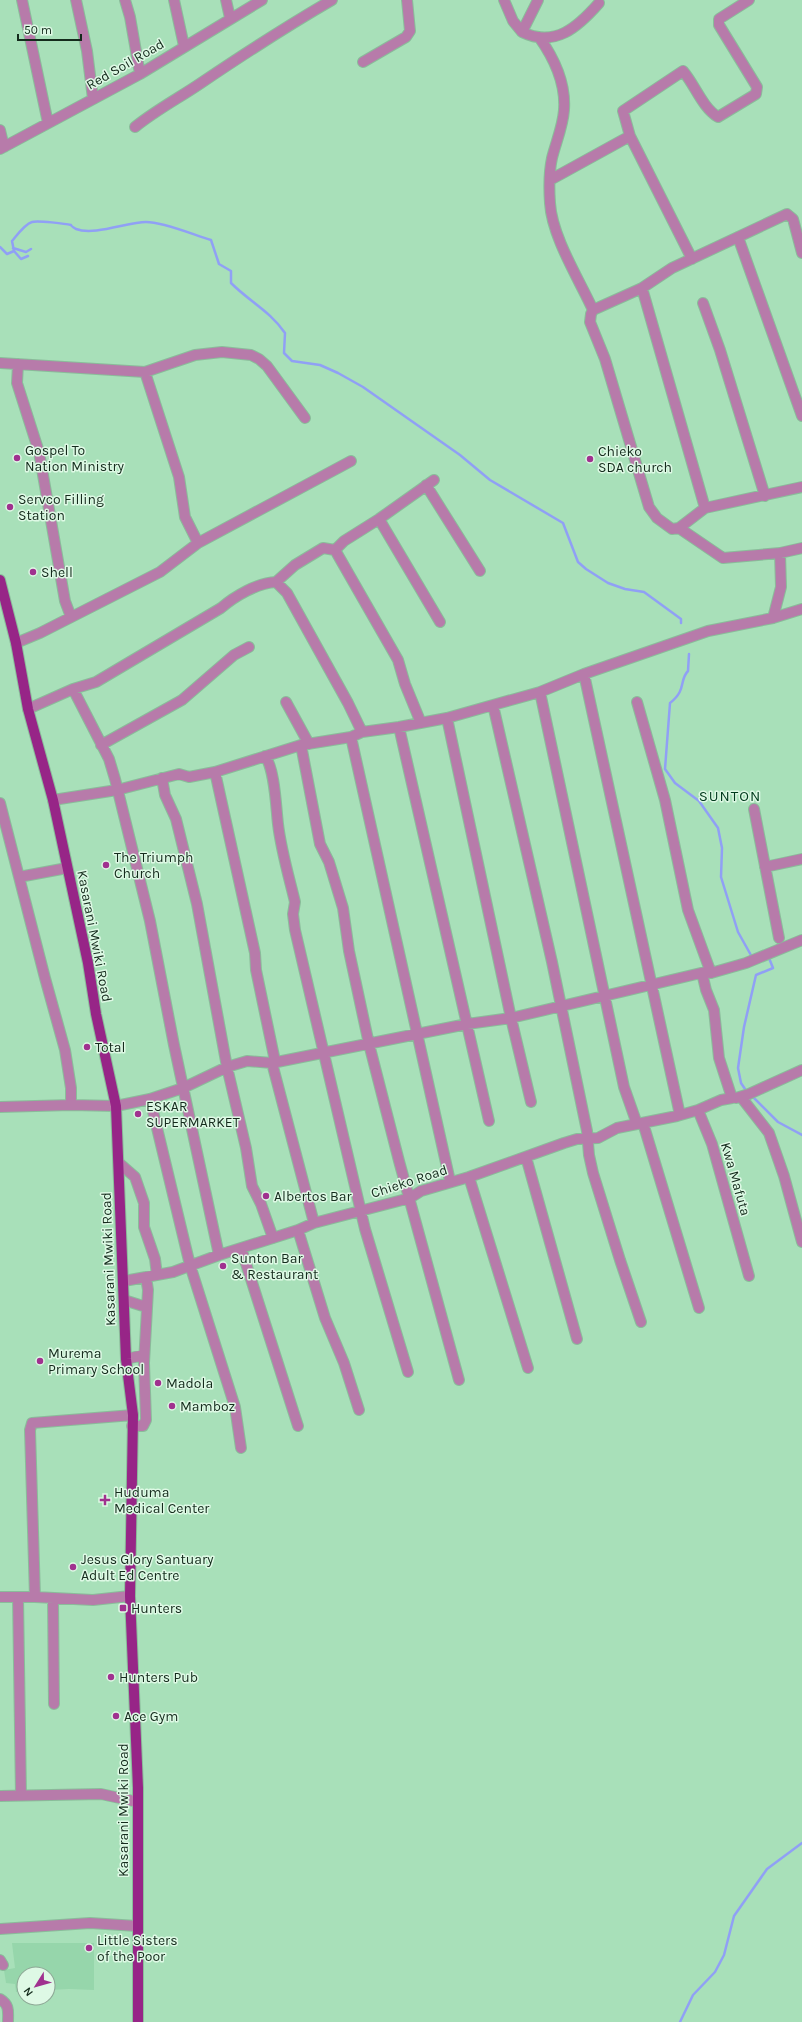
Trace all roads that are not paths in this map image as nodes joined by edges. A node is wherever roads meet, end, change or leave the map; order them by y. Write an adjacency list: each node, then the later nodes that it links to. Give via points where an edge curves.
1 (22, 0): 20 (street)
2 (76, 0): 19 (street, via 87,51)
3 (125, 0): 18 (street)
4 (174, 0): 16 (street)
5 (226, 0): 13 (street)
6 (262, 0): 13 (street, Red Soil Road)
7 (332, 0): 21 (street, via 153,112)
8 (407, 0): 17 (street, via 410,31 406,37)
9 (504, 0): 14 (street, via 512,21)
10 (538, 0): 14 (street)
11 (749, 0): 23 (street, via 719,19 719,25 757,87 756,94 718,117 712,113 683,71 623,111)
12 (599, 3): 15 (street, via 581,23 562,34)
13 (230, 18): 16 (street, Red Soil Road)
14 (522, 32): 15 (street)
15 (539, 37): 25 (street, via 551,53 563,94 564,111 552,160)
16 (184, 46): 18 (street, Red Soil Road)
17 (363, 62)
18 (140, 74): 19 (street, Red Soil Road)
19 (93, 99): 20 (street, Red Soil Road)
20 (48, 123): 24 (street, Red Soil Road)
21 (135, 127)
22 (0, 130): 24 (street)
23 (630, 136): 25 (street); 28 (street)
24 (2, 148)
25 (550, 180): 31 (street, via 550,204 554,227)
26 (738, 237): 27 (street, via 787,214 793,219); 28 (street); 35 (street)
27 (802, 253)
28 (692, 259): 29 (street, via 672,268)
29 (642, 288): 31 (street); 41 (street)
30 (703, 303): 40 (street)
31 (593, 310): 43 (street, via 590,322 605,359 649,508 672,529)
32 (0, 363): 33 (street)
33 (18, 364): 34 (street); 52 (street, via 17,383 39,452 65,601)
34 (145, 372): 37 (street, via 211,352 251,355 266,366); 44 (street, via 179,477 185,517)
35 (800, 404): 36 (street)
36 (802, 416)
37 (305, 418)
38 (351, 460): 44 (street)
39 (802, 487): 40 (street)
40 (765, 496): 41 (street)
41 (705, 508): 43 (street)
42 (379, 519): 46 (street, via 344,541); 48 (street, via 430,482); 54 (street)
43 (679, 528): 47 (street, via 723,558)
44 (198, 543): 52 (street, via 160,572)
45 (802, 548): 47 (street)
46 (335, 550): 50 (street, via 323,548 295,565); 65 (street, via 398,660)
47 (780, 553): 53 (street, via 781,587)
48 (480, 571)
49 (0, 580): 55 (main road, Kasarani Mwiki Road)
50 (276, 582): 58 (street, via 266,582 231,600 120,669 96,682); 67 (street, via 287,593)
51 (802, 609): 53 (street)
52 (71, 617): 55 (street)
53 (773, 618): 57 (street, via 708,631)
54 (440, 622)
55 (16, 642): 63 (main road, Kasarani Mwiki Road)
56 (249, 647): 70 (street, via 234,655 182,700)
57 (584, 674): 59 (street); 86 (street)
58 (73, 689): 63 (street); 70 (street)
59 (540, 692): 62 (street); 87 (street)
60 (286, 702): 69 (street)
61 (637, 702): 85 (street, via 665,800 688,910)
62 (493, 705): 64 (street); 88 (street)
63 (28, 709): 75 (main road, Kasarani Mwiki Road)
64 (447, 718): 65 (street); 89 (street)
65 (421, 723): 66 (street)
66 (399, 727): 67 (street); 90 (street)
67 (362, 732): 68 (street)
68 (351, 737): 69 (street); 91 (street)
69 (305, 744): 71 (street); 92 (street, via 320,844 329,862 343,908)
70 (101, 745): 74 (street, via 109,759)
71 (266, 756): 72 (street); 93 (street, via 295,902 295,930)
72 (215, 772): 73 (street, via 189,777 179,774); 94 (street, via 255,953)
73 (162, 778): 74 (street); 95 (street, via 165,795 176,819 197,904)
74 (117, 790): 75 (street); 97 (street, via 150,921)
75 (53, 800): 81 (main road, Kasarani Mwiki Road)
76 (0, 803): 78 (street)
77 (754, 809): 80 (street)
78 (3, 831): 82 (street)
79 (802, 859): 80 (street)
80 (765, 867): 83 (street)
81 (68, 868): 82 (street); 102 (main road, Kasarani Mwiki Road)
82 (19, 877): 101 (street, via 66,1050)
83 (779, 938)
84 (802, 940): 85 (street, via 746,963)
85 (707, 973): 86 (street); 98 (street, via 706,990 714,1010 719,1058)
86 (651, 985): 87 (street); 105 (street)
87 (605, 996): 88 (street); 107 (street, via 624,1087)
88 (560, 1006): 89 (street); 108 (street)
89 (511, 1018): 90 (street); 100 (street)
90 (467, 1024): 91 (street); 106 (street)
91 (417, 1035): 92 (street); 112 (street)
92 (369, 1044): 93 (street); 113 (street, via 398,1161)
93 (323, 1053): 94 (street); 114 (street)
94 (273, 1062): 95 (street, via 247,1061); 115 (street)
95 (226, 1067): 97 (street); 117 (street, via 246,1148 252,1186)
96 (802, 1070): 98 (street)
97 (183, 1088): 99 (street); 120 (street)
98 (743, 1096): 104 (street, via 721,1100); 118 (street, via 769,1133)
99 (150, 1099): 102 (street); 121 (street)
100 (530, 1102)
101 (71, 1105): 102 (street); 103 (street)
102 (116, 1106): 110 (main road, Kasarani Mwiki Road)
103 (0, 1107)
104 (698, 1110): 105 (street); 123 (street, Kwa Mafuta, via 712,1144)
105 (680, 1115): 107 (street, Chieko Road)
106 (489, 1121)
107 (640, 1123): 108 (street, Chieko Road, via 617,1128 598,1138); 128 (street)
108 (587, 1140): 109 (street, Chieko Road, via 577,1139); 129 (street, via 593,1174)
109 (526, 1157): 111 (street, Chieko Road); 130 (street)
110 (119, 1163): 122 (street, via 135,1177 144,1203 144,1227 155,1259); 125 (main road, Kasarani Mwiki Road)
111 (469, 1177): 112 (street, Chieko Road); 133 (street)
112 (450, 1181): 113 (street, Chieko Road, via 421,1191)
113 (410, 1198): 114 (street, Chieko Road); 137 (street)
114 (361, 1211): 115 (street, Chieko Road); 134 (street, via 364,1229)
115 (314, 1223): 116 (street, Chieko Road)
116 (298, 1230): 117 (street, Chieko Road); 138 (street, via 325,1318 344,1363)
117 (273, 1238): 119 (street, Chieko Road)
118 (802, 1242)
119 (241, 1248): 120 (street, Chieko Road); 141 (street)
120 (219, 1255): 121 (street, Chieko Road)
121 (190, 1265): 122 (street, Chieko Road); 142 (street, via 235,1407)
122 (157, 1275): 124 (street, Chieko Road)
123 (749, 1276)
124 (146, 1277): 125 (street, Chieko Road); 127 (street)
125 (124, 1281): 126 (main road, Kasarani Mwiki Road)
126 (124, 1300): 127 (street); 132 (main road, Kasarani Mwiki Road)
127 (146, 1307): 131 (street)
128 (699, 1308)
129 (641, 1322)
130 (577, 1339)
131 (144, 1355): 132 (street); 135 (street)
132 (126, 1359): 136 (main road, Kasarani Mwiki Road)
133 (528, 1368)
134 (408, 1372)
135 (144, 1375): 136 (street); 140 (street, via 145,1424)
136 (128, 1376): 139 (main road, Kasarani Mwiki Road)
137 (459, 1380)
138 (359, 1410)
139 (133, 1415): 140 (main road, Kasarani Mwiki Road); 146 (street, via 32,1424 30,1430)
140 (132, 1426): 143 (main road, Kasarani Mwiki Road)
141 (298, 1426)
142 (241, 1448)
143 (130, 1596): 147 (street, via 93,1600); 151 (main road, Kasarani Mwiki Road)
144 (0, 1597): 145 (street)
145 (18, 1597): 146 (street); 150 (street)
146 (35, 1597): 147 (street)
147 (53, 1598): 148 (street)
148 (54, 1704)
149 (0, 1796): 150 (street)
150 (21, 1796): 151 (street, via 101,1794)
151 (138, 1802): 152 (main road, Kasarani Mwiki Road)
152 (137, 1926): 153 (street, via 90,1923); 156 (main road, Kasarani Mwiki Road)
153 (0, 1929)
154 (0, 1999): 155 (street, via 8,2008)
155 (8, 2022)
156 (138, 2022)

